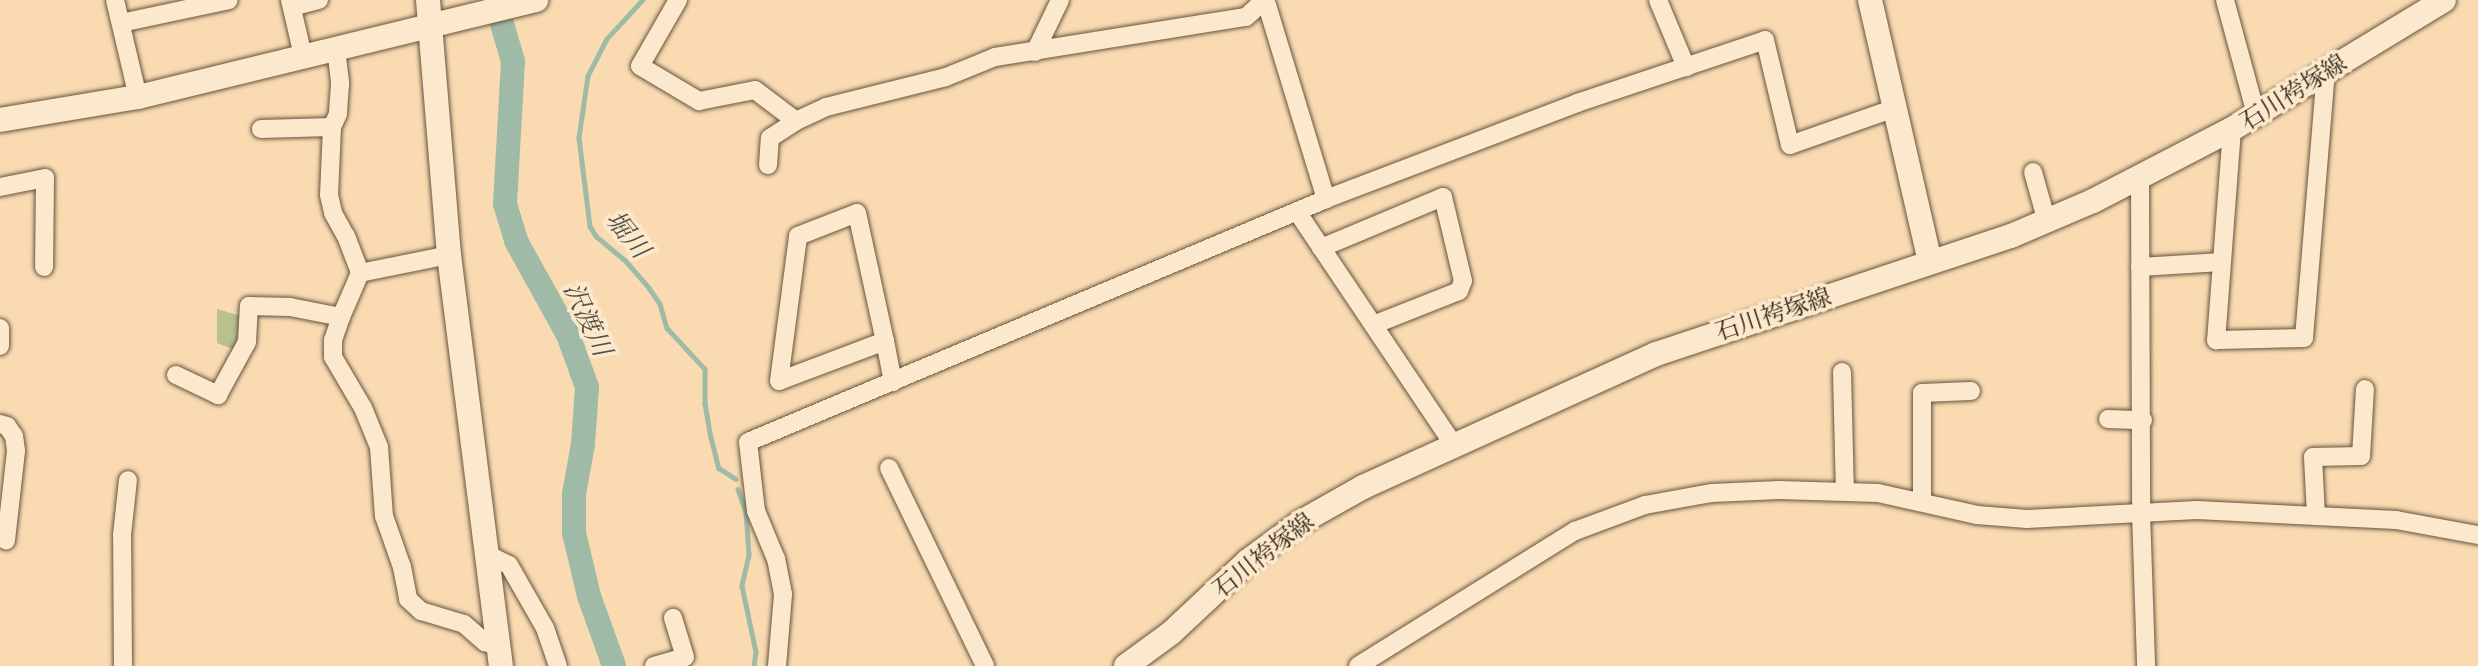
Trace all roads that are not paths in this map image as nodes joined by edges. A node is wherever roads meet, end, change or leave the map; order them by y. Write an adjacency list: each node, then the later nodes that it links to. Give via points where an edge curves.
1 (115, 0): 13 (street)
2 (229, 0): 13 (street)
3 (319, 0): 12 (street)
4 (428, 0): 14 (main road)
5 (536, 0): 14 (main road)
6 (678, 0): 24 (street, via 639,66 699,101 755,90)
7 (1060, 0): 16 (street)
8 (1658, 0): 18 (street)
9 (1870, 0): 21 (main road)
10 (2225, 0): 22 (street)
11 (2444, 0): 19 (main road, 石川袴塚線)
12 (291, 3): 17 (street)
13 (121, 23): 20 (street)
14 (429, 25): 15 (main road); 36 (main road)
15 (336, 49): 17 (main road); 25 (street, via 340,84 338,114)
16 (1035, 52): 24 (street, via 995,57 946,77 826,107); 32 (street, via 1246,17 1266,5)
17 (303, 56): 20 (main road)
18 (1686, 66): 21 (street, via 1765,40 1790,145); 32 (street)
19 (2326, 71): 22 (main road, 石川袴塚線); 38 (street, via 2304,338 2216,340)
20 (138, 97): 23 (main road)
21 (1895, 108): 37 (main road)
22 (2256, 114): 26 (main road, 石川袴塚線)
23 (0, 120)
24 (796, 121): 28 (street, via 770,138)
25 (332, 127): 27 (street); 41 (street, via 332,213)
26 (2232, 129): 30 (main road, 石川袴塚線); 38 (street)
27 (261, 130)
28 (768, 165)
29 (2033, 172): 34 (street)
30 (2140, 178): 34 (main road, 石川袴塚線); 40 (street)
31 (0, 187): 39 (street, via 45,178)
32 (1326, 199): 33 (street)
33 (1298, 213): 35 (street); 49 (street)
34 (2047, 222): 37 (main road, 石川袴塚線)
35 (1321, 248): 43 (street); 43 (street, via 1443,197 1463,281 1459,291)
36 (449, 255): 41 (street); 64 (main road)
37 (1930, 261): 55 (main road, 石川袴塚線, via 1656,354)
38 (2221, 262): 40 (street)
39 (44, 267)
40 (2140, 267): 53 (street)
41 (360, 273): 42 (street)
42 (341, 317): 48 (street, via 249,306 247,342 218,395); 66 (street, via 334,358 379,447 384,516 408,599 421,611 464,624)
43 (1373, 326): 55 (street)
44 (0, 328): 46 (street)
45 (885, 341): 45 (street, via 857,213 798,236 779,381); 49 (street)
46 (0, 346)
47 (1842, 372): 58 (street)
48 (176, 375)
49 (893, 382): 70 (street, via 748,442 756,510 776,559 783,594)
50 (2365, 389): 61 (street, via 2361,456 2313,457)
51 (1971, 391): 59 (street, via 1922,393)
52 (2108, 419): 53 (street)
53 (2143, 420): 60 (street)
54 (0, 424): 63 (street, via 14,436 16,451)
55 (1454, 445): 72 (main road, 石川袴塚線, via 1301,522 1248,561 1171,633)
56 (889, 468): 71 (street)
57 (128, 480): 67 (street, via 122,548)
58 (1845, 491): 59 (street); 73 (street, via 1712,493 1619,513 1551,544)
59 (1922, 502): 60 (street, via 1977,515 2027,519)
60 (2141, 512): 61 (street); 74 (street)
61 (2316, 516): 62 (street, via 2396,520)
62 (2478, 535)
63 (6, 540)
64 (485, 553): 66 (main road); 68 (street, via 509,565 545,628)
65 (673, 618): 69 (street, via 685,657)
66 (499, 656)
67 (123, 666)
68 (558, 666)
69 (654, 666)
70 (777, 666)
71 (985, 666)
72 (1126, 666)
73 (1358, 666)
74 (2146, 666)

